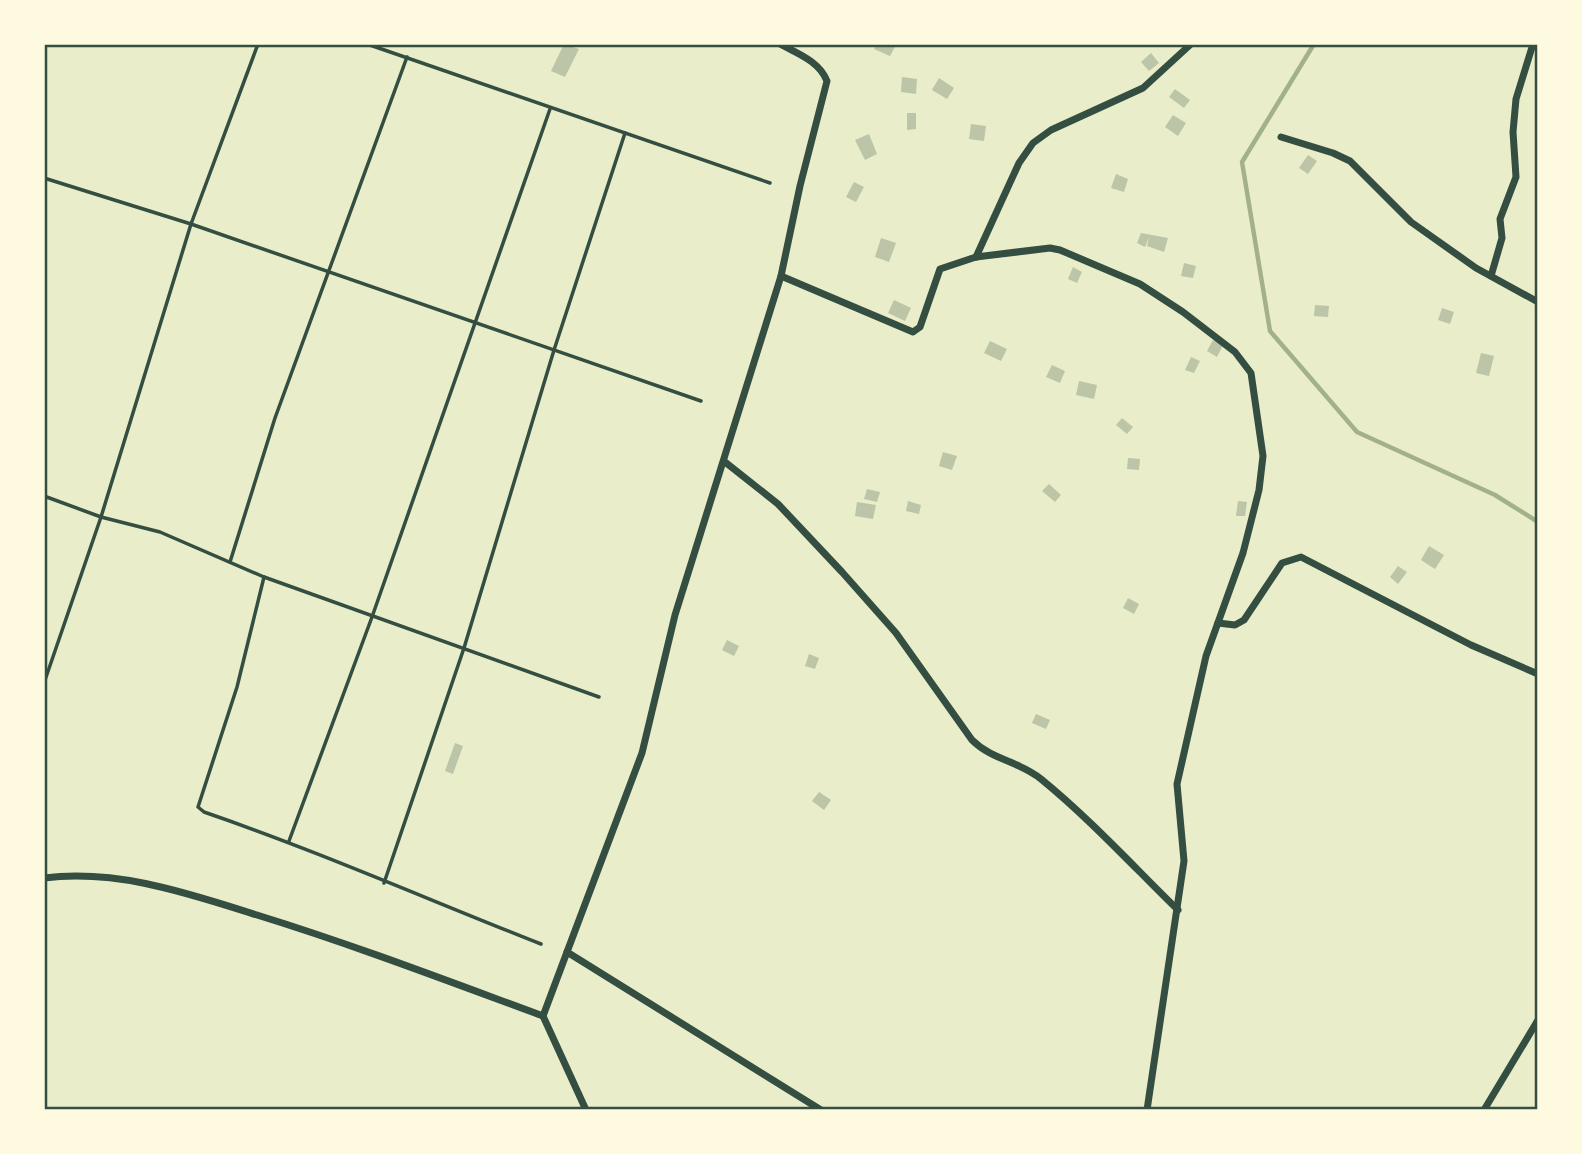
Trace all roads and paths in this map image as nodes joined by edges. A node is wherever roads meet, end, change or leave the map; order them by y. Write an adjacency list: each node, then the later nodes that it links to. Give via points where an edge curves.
1 (258, 44): 12 (lane)
2 (367, 44): 6 (lane)
3 (780, 44): 15 (street, via 813,62 827,80)
4 (1191, 44): 13 (street, via 1143,88 1051,130 1033,143 1019,163)
5 (1533, 44): 16 (street, via 1516,99 1516,177 1500,219 1500,245)
6 (407, 57): 7 (lane); 14 (lane)
7 (550, 110): 8 (lane); 18 (lane)
8 (625, 133): 11 (lane); 19 (lane)
9 (1281, 137): 16 (street, via 1350,161 1411,222)
10 (44, 178): 12 (lane)
11 (770, 183)
12 (191, 224): 14 (lane); 23 (lane)
13 (976, 257): 15 (street, via 940,269 920,327 913,332); 27 (street, via 1060,250 1140,284 1243,359 1253,382 1264,456 1255,510)
14 (329, 273): 18 (lane); 24 (lane, via 275,418)
15 (781, 276): 21 (street)
16 (1491, 276): 17 (street)
17 (1538, 302)
18 (476, 323): 19 (lane); 26 (lane)
19 (554, 350): 20 (lane); 28 (lane)
20 (701, 401)
21 (725, 462): 35 (street, via 778,504 842,572 896,633 985,753 1038,776); 37 (street, via 675,615 642,754)
22 (44, 496): 23 (lane)
23 (101, 517): 24 (lane, via 160,532); 30 (lane)
24 (230, 562): 25 (lane)
25 (264, 578): 26 (lane); 32 (lane, via 237,687 198,807 204,813)
26 (372, 617): 28 (lane); 32 (lane)
27 (1218, 623): 29 (street, via 1244,621 1282,563 1301,557 1471,645); 35 (street, via 1177,784 1184,861)
28 (464, 648): 31 (lane); 34 (lane)
29 (1538, 674)
30 (44, 683)
31 (599, 697)
32 (289, 841): 34 (lane)
33 (44, 878): 38 (street, via 74,874 131,879 209,900 348,943)
34 (384, 883): 36 (lane)
35 (1178, 910): 42 (street)
36 (541, 944)
37 (567, 952): 38 (street); 41 (street)
38 (543, 1016): 40 (street)
39 (1538, 1020): 43 (street)
40 (586, 1110)
41 (821, 1110)
42 (1147, 1110)
43 (1484, 1110)

